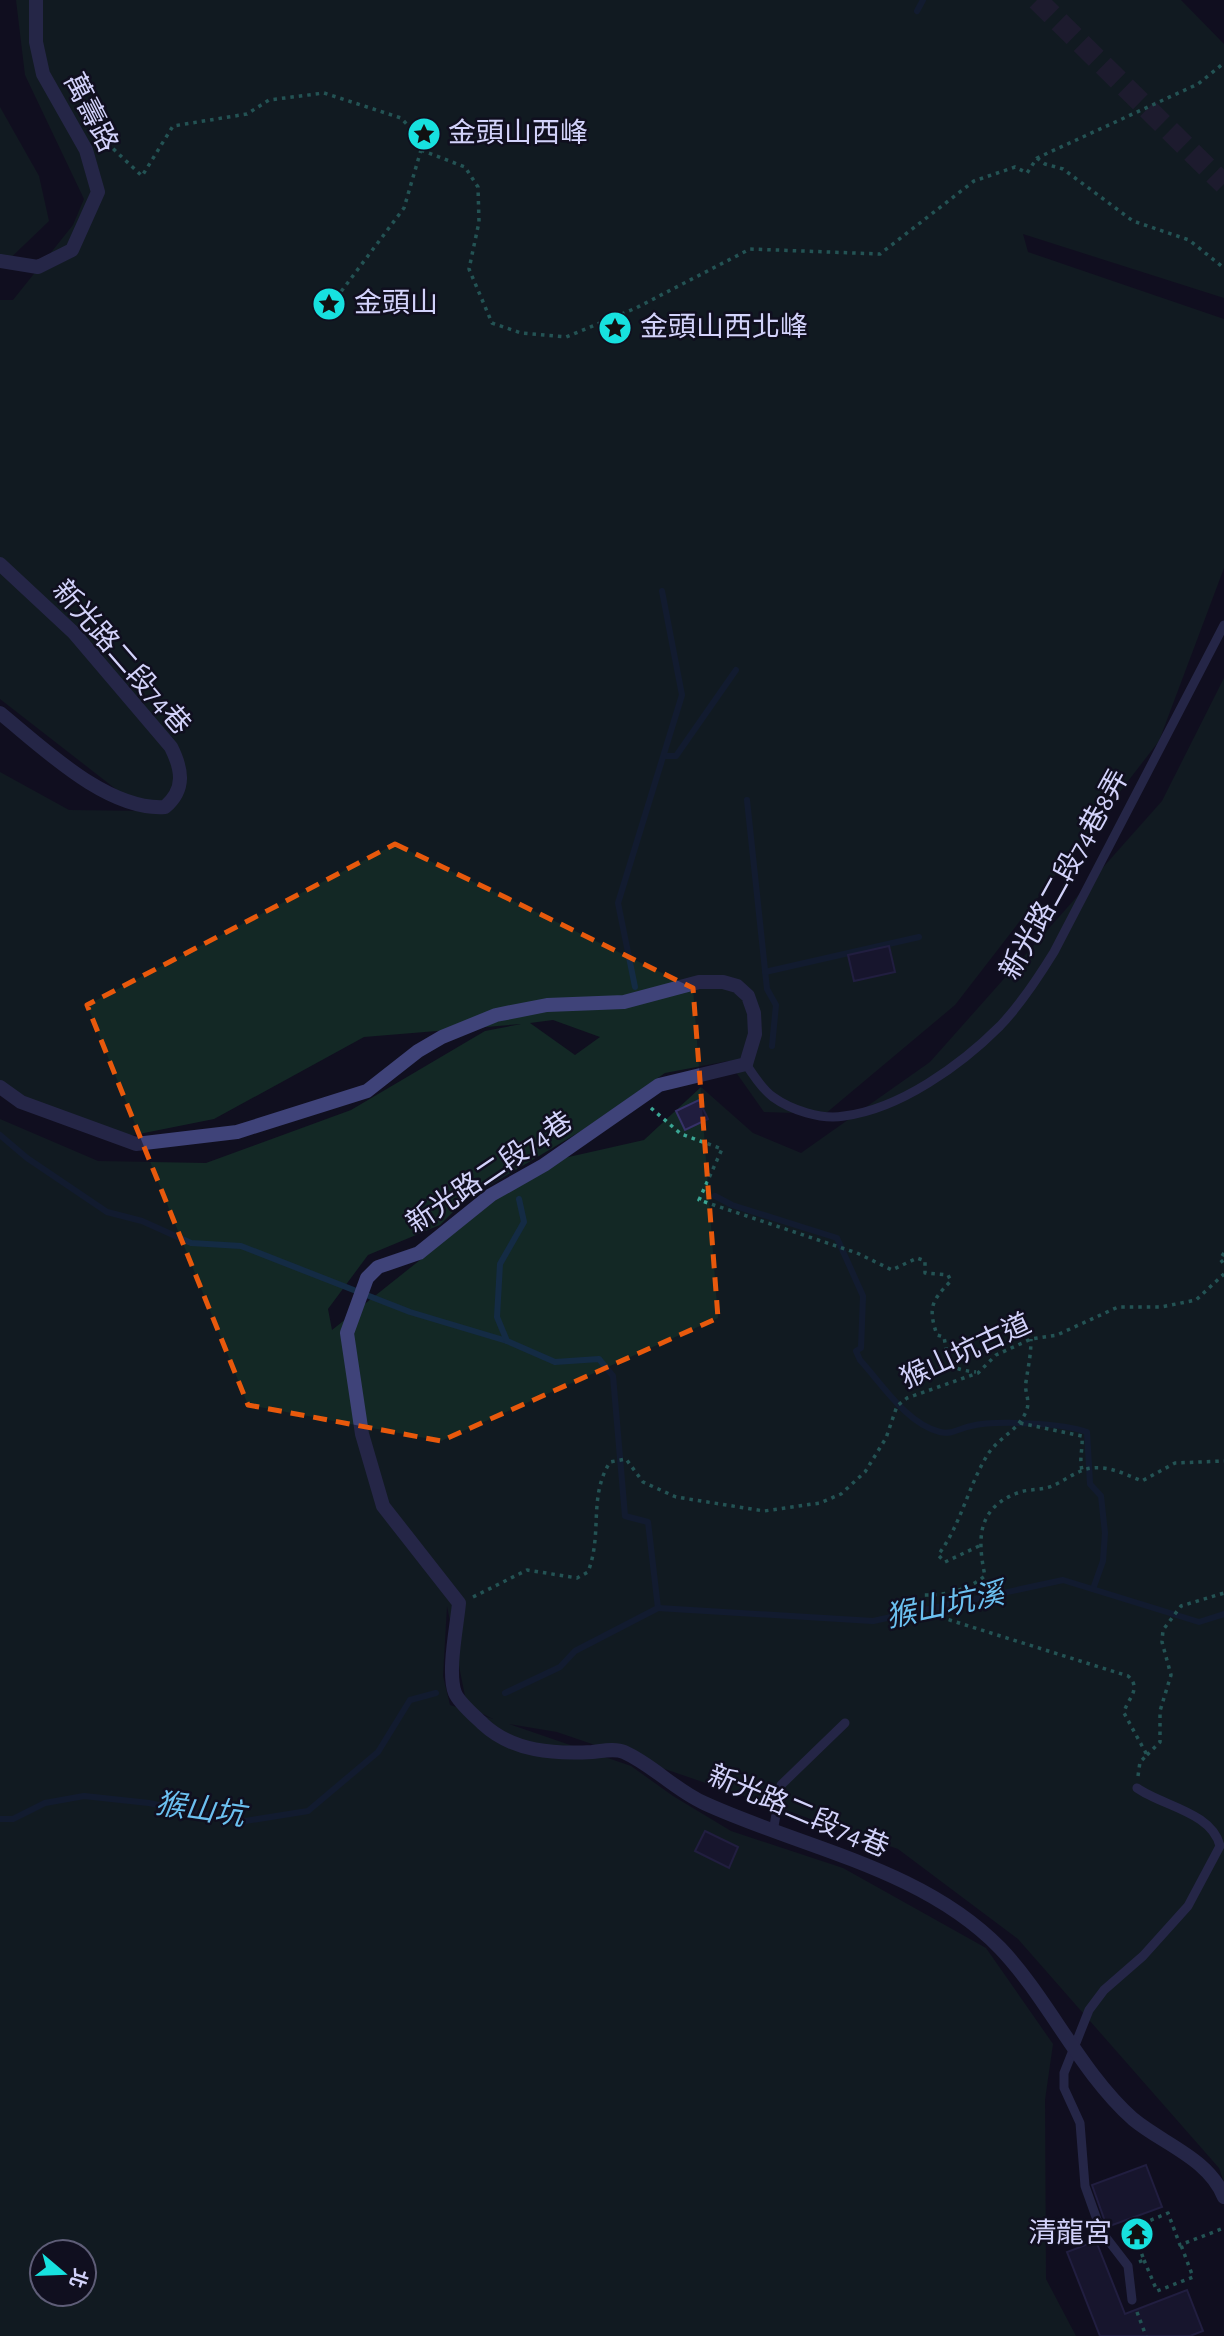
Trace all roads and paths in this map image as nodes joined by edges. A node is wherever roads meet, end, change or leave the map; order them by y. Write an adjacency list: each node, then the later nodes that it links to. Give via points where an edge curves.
1 (36, 0): 6 (street, 萬壽路, via 36,42 43,74 86,150 98,192 72,250 38,267)
2 (1224, 63): 5 (path, via 1198,84)
3 (421, 150): 4 (path, via 414,132 401,118 324,93 269,100 247,114 173,126 142,176 106,142 100,147); 5 (path, via 465,167 478,187 479,222 469,270 492,323 521,333 566,337 636,308 750,248 880,254 974,181 1015,167 1027,173); 8 (path, via 404,208)
4 (104, 156)
5 (1037, 158): 7 (path, via 1063,169 1133,221 1189,240)
6 (0, 261)
7 (1224, 268)
8 (331, 305)
9 (0, 564): 11 (street, 新光路二段74巷, via 74,634 171,747 181,768 179,792 165,807 134,805 58,760)
10 (1224, 625): 12 (lane, 新光路二段74巷8弄, via 1054,952 1000,1026 918,1088 842,1117 800,1111 771,1096)
11 (0, 713)
12 (746, 1064): 13 (street, via 755,1034 748,996 737,986 699,982 624,1002 547,1005 496,1015 418,1051 367,1091 237,1132 136,1144 21,1102); 14 (street, 新光路二段74巷, via 659,1085)
13 (0, 1087)
14 (638, 1097): 19 (path, via 681,1134 722,1149 699,1200 856,1253 892,1270 918,1258 925,1261 925,1273 948,1275 951,1281 934,1301 930,1314 937,1335 944,1337 948,1363 956,1370); 25 (street, 新光路二段74巷, via 544,1165 491,1195 419,1253 378,1267 367,1278 355,1306 347,1333 362,1434 383,1506)
15 (1224, 1253): 16 (path, via 1220,1259)
16 (1224, 1264)
17 (1224, 1274): 18 (path, 猴山坑古道, via 1196,1300 1161,1307 1118,1307 1057,1335)
18 (1031, 1339): 19 (path, 猴山坑古道, via 996,1355); 20 (path, via 1027,1407)
19 (978, 1373): 25 (path, 猴山坑古道, via 903,1401 864,1472 841,1494 820,1503 764,1511 676,1497 637,1478 626,1459 610,1462 597,1490 598,1529 588,1572 577,1578 527,1570)
20 (1020, 1423): 22 (path, via 1082,1436); 23 (path, via 989,1452 970,1485 951,1538 938,1555 945,1562)
21 (1224, 1461): 22 (path, via 1175,1463 1142,1481 1113,1468)
22 (1082, 1470): 23 (path, via 993,1507)
23 (979, 1546): 27 (path, via 985,1576 947,1595 923,1595 924,1615 1128,1676 1135,1690 1124,1713)
24 (1224, 1593): 27 (path, via 1181,1606 1167,1621 1162,1642 1171,1675 1160,1711 1160,1742)
25 (459, 1603): 29 (street, 新光路二段74巷, via 456,1693 485,1726 519,1746 562,1753 621,1750 700,1802)
26 (845, 1723): 29 (lane, via 781,1785)
27 (1147, 1755): 28 (path, via 1137,1770)
28 (1137, 1788): 30 (lane, via 1211,1829 1220,1846 1188,1906 1143,1956 1104,1990 1089,2010)
29 (773, 1832): 30 (street, 新光路二段74巷, via 911,1885 959,1913 1001,1949)
30 (1073, 2048): 31 (street, 新光路二段74巷, via 1133,2118 1203,2168); 35 (lane, via 1064,2073 1065,2088 1080,2123 1085,2186 1101,2231)
31 (1224, 2196)
32 (1224, 2228): 33 (path)
33 (1181, 2245): 34 (path, via 1193,2277 1157,2291); 34 (path, via 1168,2213 1132,2228)
34 (1144, 2260): 35 (path)
35 (1128, 2266): 36 (lane)
36 (1132, 2300): 37 (path)
37 (1146, 2336)

